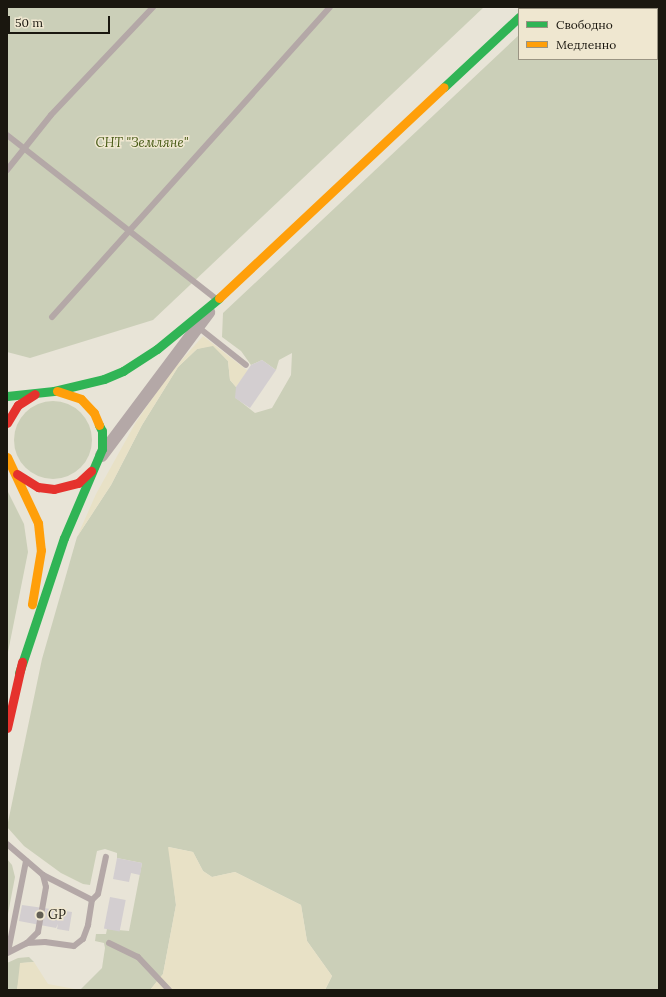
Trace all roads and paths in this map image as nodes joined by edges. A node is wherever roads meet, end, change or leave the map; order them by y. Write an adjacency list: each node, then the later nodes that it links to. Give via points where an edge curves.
1 (153, 7): 5 (lane, via 51,115)
2 (330, 7): 7 (lane)
3 (518, 18): 8 (street)
4 (7, 135): 5 (lane)
5 (24, 148): 6 (lane); 7 (lane)
6 (7, 170)
7 (130, 231): 8 (lane); 9 (lane)
8 (216, 300): 10 (street); 12 (street, via 157,349 123,371 94,382)
9 (52, 317)
10 (198, 327): 11 (lane); 17 (street, via 149,388)
11 (246, 364)
12 (54, 391): 13 (street); 17 (street, via 81,400 94,413 102,435)
13 (44, 392): 14 (street); 15 (street, via 34,394 18,405)
14 (7, 396)
15 (7, 423)
16 (8, 461): 17 (street, via 30,484 54,489 78,483); 18 (street, via 33,509 38,523 41,550)
17 (97, 462): 18 (street, via 62,544)
18 (20, 673): 19 (street)
19 (7, 728)
20 (7, 844): 22 (lane)
21 (106, 857): 24 (lane, via 98,894)
22 (26, 861): 23 (lane); 27 (lane)
23 (43, 875): 24 (lane); 25 (lane, via 46,887 38,932)
24 (92, 900): 25 (lane, via 83,939 74,946 45,942)
25 (27, 943): 27 (lane)
26 (109, 943): 28 (lane, via 138,957)
27 (8, 952)
28 (169, 990)

